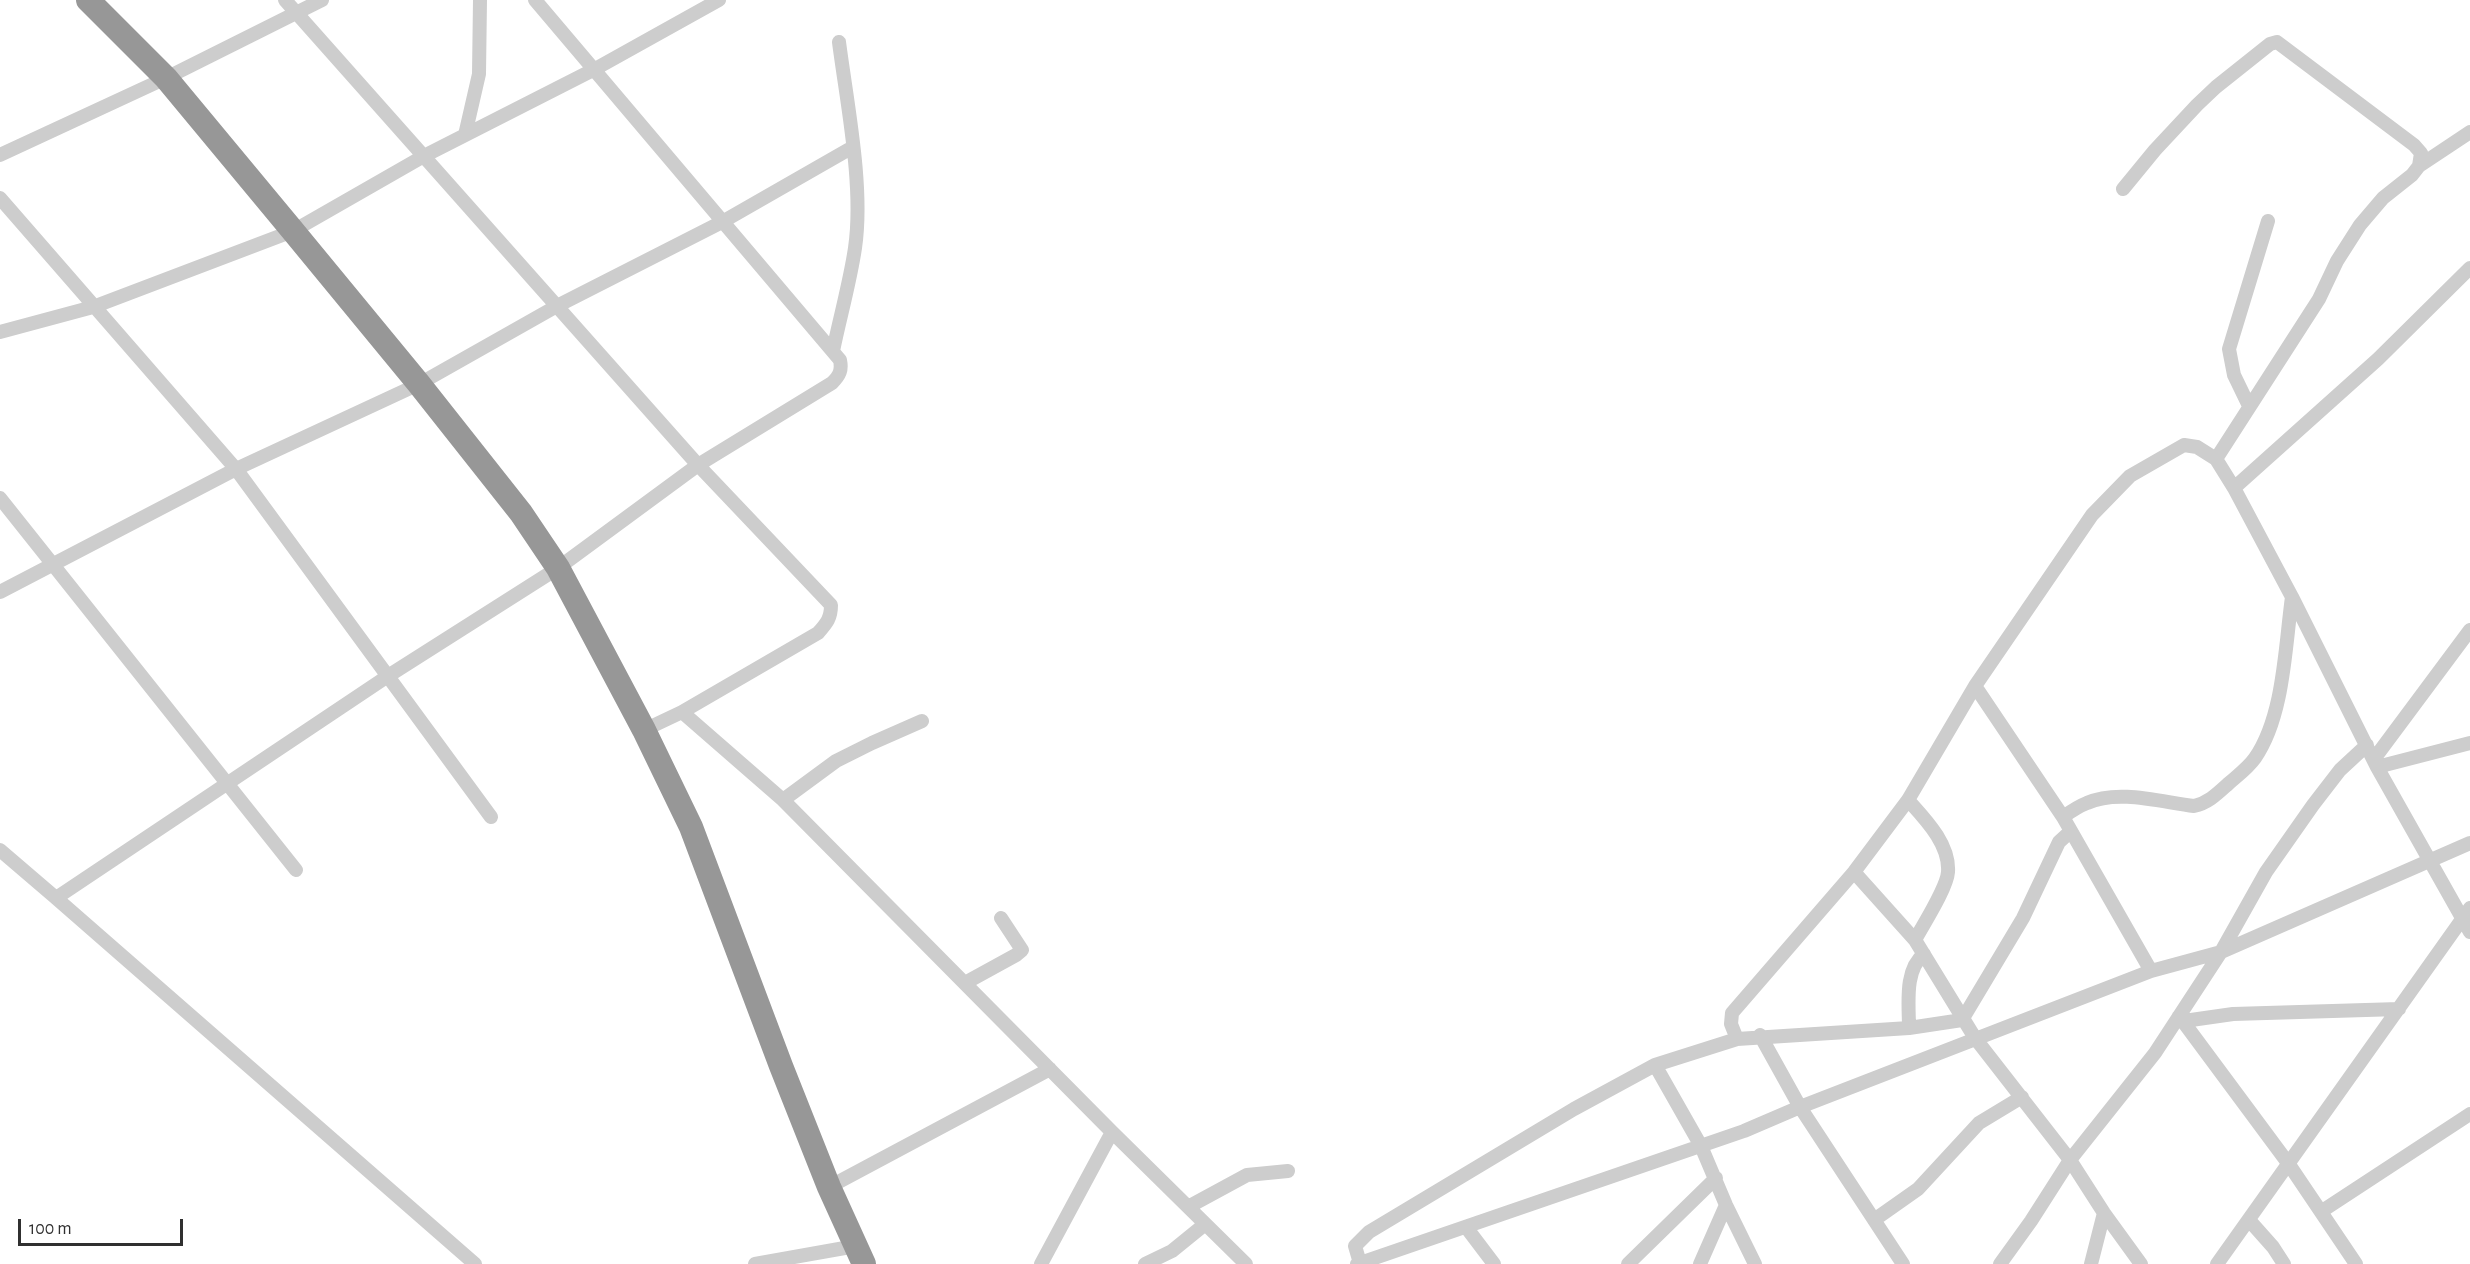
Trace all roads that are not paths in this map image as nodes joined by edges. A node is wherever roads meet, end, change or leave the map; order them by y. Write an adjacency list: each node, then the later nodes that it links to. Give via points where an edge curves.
1 (88, 0): 10 (highway)
2 (285, 0): 7 (street)
3 (322, 0): 7 (street)
4 (480, 0): 12 (street, via 479,74)
5 (535, 0): 9 (street)
6 (719, 0): 9 (street)
7 (296, 13): 10 (street); 15 (street)
8 (838, 42): 13 (street)
9 (595, 69): 12 (street); 20 (street)
10 (166, 78): 14 (street); 21 (highway)
11 (2470, 132): 16 (street)
12 (465, 135): 15 (street)
13 (853, 147): 20 (street); 26 (street, via 855,247)
14 (0, 155)
15 (424, 156): 21 (street); 23 (street)
16 (2419, 166): 17 (street, via 2421,153 2414,145 2277,42 2210,93); 28 (street, via 2360,225 2319,299)
17 (2123, 189)
18 (0, 198): 24 (street)
19 (2268, 221): 28 (street, via 2229,349 2234,375)
20 (722, 222): 23 (street); 26 (street)
21 (293, 231): 24 (street); 27 (highway)
22 (2470, 268): 32 (street, via 2378,359)
23 (557, 306): 27 (street); 30 (street)
24 (93, 307): 25 (street); 31 (street)
25 (0, 332)
26 (833, 351): 30 (street, via 841,369 832,383)
27 (419, 384): 31 (street); 35 (highway, via 521,513)
28 (2249, 406): 29 (street)
29 (2216, 459): 32 (street); 40 (street, via 2197,447 2184,445 2130,476 2092,515)
30 (698, 465): 35 (street); 41 (street, via 831,605 831,615 818,633)
31 (236, 469): 34 (street); 39 (street)
32 (2234, 489): 37 (street)
33 (0, 498): 34 (street)
34 (54, 565): 36 (street); 47 (street)
35 (558, 568): 39 (street); 43 (highway)
36 (0, 592)
37 (2292, 597): 45 (street); 51 (street, via 2279,696 2263,746 2249,766 2203,804 2102,799 2087,802)
38 (2470, 630): 46 (street)
39 (388, 676): 47 (street); 50 (street)
40 (1976, 686): 49 (street); 51 (street)
41 (682, 712): 43 (street); 48 (street)
42 (922, 721): 48 (street, via 836,761)
43 (644, 730): 85 (highway, via 691,827)
44 (2470, 743): 46 (street)
45 (2367, 745): 46 (street); 63 (street, via 2340,770 2313,805 2266,872)
46 (2375, 763): 55 (street)
47 (228, 784): 56 (street); 58 (street)
48 (783, 800): 66 (street)
49 (1908, 800): 57 (street); 62 (street, via 1941,843 1948,873)
50 (491, 817)
51 (2062, 817): 52 (street)
52 (2071, 831): 65 (street); 69 (street, via 2059,842 2024,918)
53 (2470, 843): 55 (street)
54 (0, 850): 58 (street)
55 (2430, 859): 59 (street); 63 (street)
56 (296, 870)
57 (1854, 872): 62 (street); 73 (street, via 1732,1013 1731,1024)
58 (56, 898): 95 (street)
59 (2467, 913): 61 (street); 67 (street)
60 (1001, 918): 66 (street, via 1022,950)
61 (2470, 932)
62 (1915, 940): 64 (street)
63 (2221, 952): 65 (street); 68 (street)
64 (1924, 954): 69 (street); 70 (street, via 1913,966)
65 (2151, 971): 72 (street)
66 (965, 983): 75 (street)
67 (2399, 1009): 68 (street); 82 (street)
68 (2181, 1019): 81 (street); 82 (street)
69 (1962, 1020): 70 (street); 72 (street)
70 (1908, 1028): 71 (street)
71 (1760, 1035): 73 (street); 77 (street)
72 (1975, 1038): 76 (street); 77 (street)
73 (1737, 1039): 74 (street)
74 (1655, 1065): 80 (street); 100 (street, via 1574,1108 1369,1232 1355,1246)
75 (1050, 1069): 79 (street); 85 (street)
76 (2022, 1097): 81 (street); 90 (street, via 1979,1123 1918,1189)
77 (1800, 1107): 80 (street); 90 (street)
78 (2470, 1114): 88 (street)
79 (1112, 1132): 87 (street); 97 (street)
80 (1701, 1146): 84 (street); 93 (street)
81 (2070, 1160): 89 (street); 106 (street)
82 (2288, 1163): 88 (street); 91 (street)
83 (1288, 1171): 87 (street, via 1247,1175)
84 (1716, 1178): 86 (street); 102 (street)
85 (829, 1187): 94 (highway)
86 (1726, 1205): 103 (street); 104 (street)
87 (1188, 1207): 92 (street)
88 (2322, 1211): 111 (street)
89 (2104, 1213): 107 (street); 108 (street)
90 (1874, 1220): 105 (street)
91 (2249, 1220): 109 (street); 110 (street)
92 (1204, 1225): 98 (street, via 1172,1251); 99 (street)
93 (1466, 1227): 100 (street); 101 (street)
94 (860, 1255): 96 (street)
95 (475, 1264)
96 (755, 1264)
97 (1041, 1264)
98 (1145, 1264)
99 (1246, 1264)
100 (1358, 1264)
101 (1494, 1264)
102 (1628, 1264)
103 (1700, 1264)
104 (1755, 1264)
105 (1903, 1264)
106 (2000, 1264)
107 (2091, 1264)
108 (2141, 1264)
109 (2217, 1264)
110 (2284, 1264)
111 (2356, 1264)

